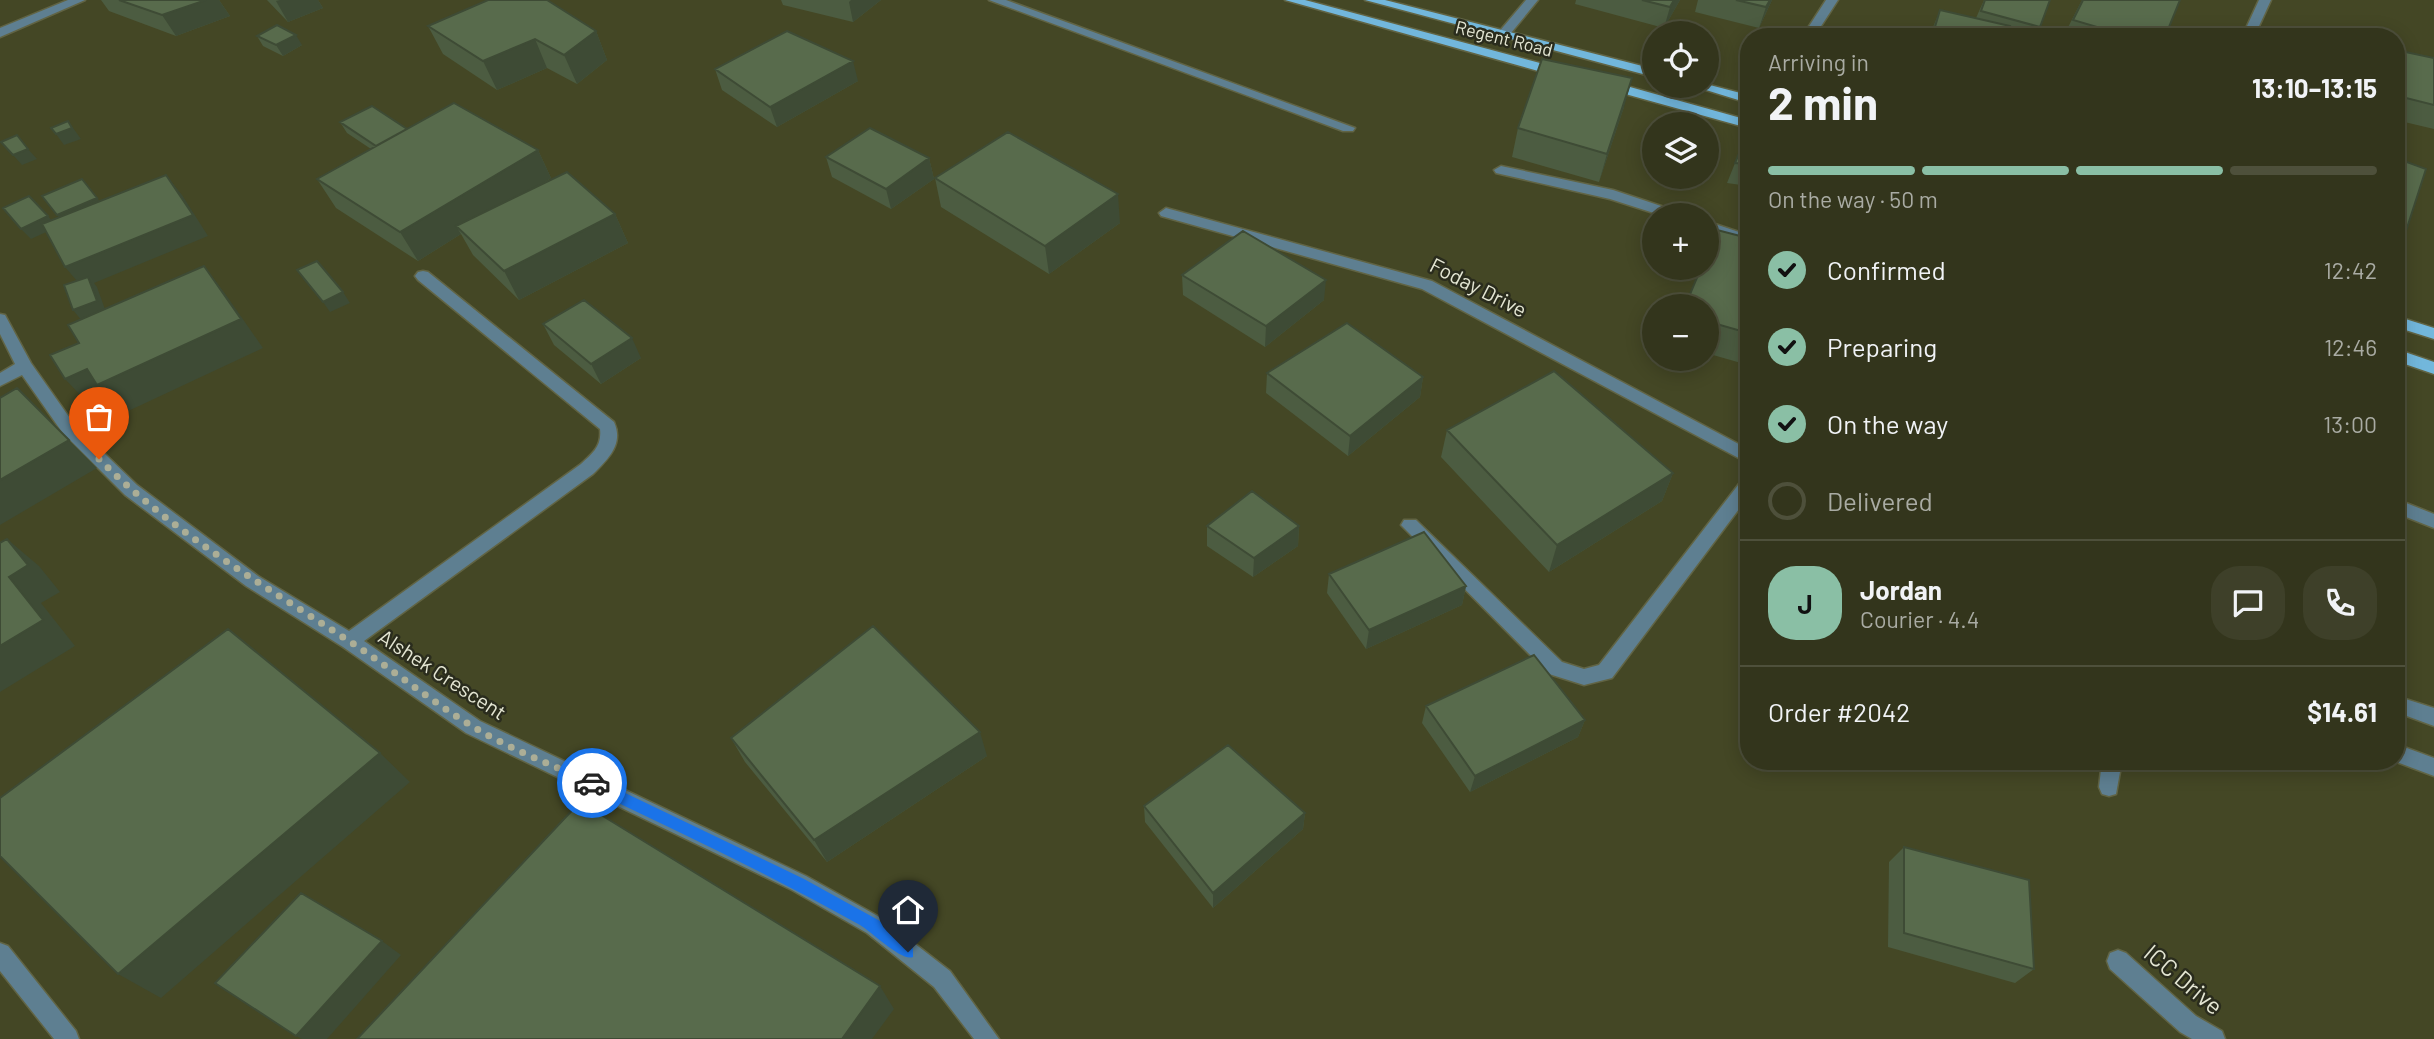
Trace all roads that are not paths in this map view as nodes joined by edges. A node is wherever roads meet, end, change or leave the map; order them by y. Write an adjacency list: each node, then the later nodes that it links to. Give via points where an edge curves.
1 (79, 0): 10 (street)
2 (995, 0): 16 (street)
3 (1291, 0): 15 (main road, Regent Road)
4 (1371, 0): 11 (main road, Regent Road)
5 (1532, 0): 11 (street)
6 (1832, 0): 8 (street)
7 (2265, 0): 9 (street)
8 (1814, 28)
9 (2252, 28)
10 (0, 33)
11 (1502, 36): 12 (main road, Regent Road)
12 (1642, 71)
13 (1719, 91): 14 (main road)
14 (1740, 97)
15 (1740, 122)
16 (1348, 128)
17 (1501, 170): 18 (street)
18 (1642, 205)
19 (1166, 213): 30 (street, Foday Drive, via 1427,285)
20 (1719, 230): 21 (street)
21 (1740, 237)
22 (423, 276): 35 (street, via 608,426 612,437 587,469)
23 (0, 319): 27 (street, Alshek Crescent)
24 (2405, 324): 25 (main road)
25 (2434, 334)
26 (2405, 358): 28 (main road)
27 (24, 366): 29 (street); 35 (street, Alshek Crescent, via 68,428 131,491 252,581)
28 (2434, 368)
29 (0, 380)
30 (1740, 453)
31 (1740, 495): 34 (street, via 1605,672 1584,677 1556,668)
32 (2405, 510): 33 (street)
33 (2434, 521)
34 (1410, 525)
35 (350, 641): 45 (street, Alshek Crescent, via 473,727 764,866 875,926 942,979)
36 (2405, 707): 37 (street)
37 (2434, 717)
38 (2405, 756): 39 (street)
39 (2434, 767)
40 (2111, 770): 41 (street)
41 (2109, 787)
42 (0, 954): 44 (street)
43 (2118, 961): 46 (street, ICC Drive, via 2188,1024)
44 (68, 1039)
45 (988, 1039)
46 (2214, 1039)

